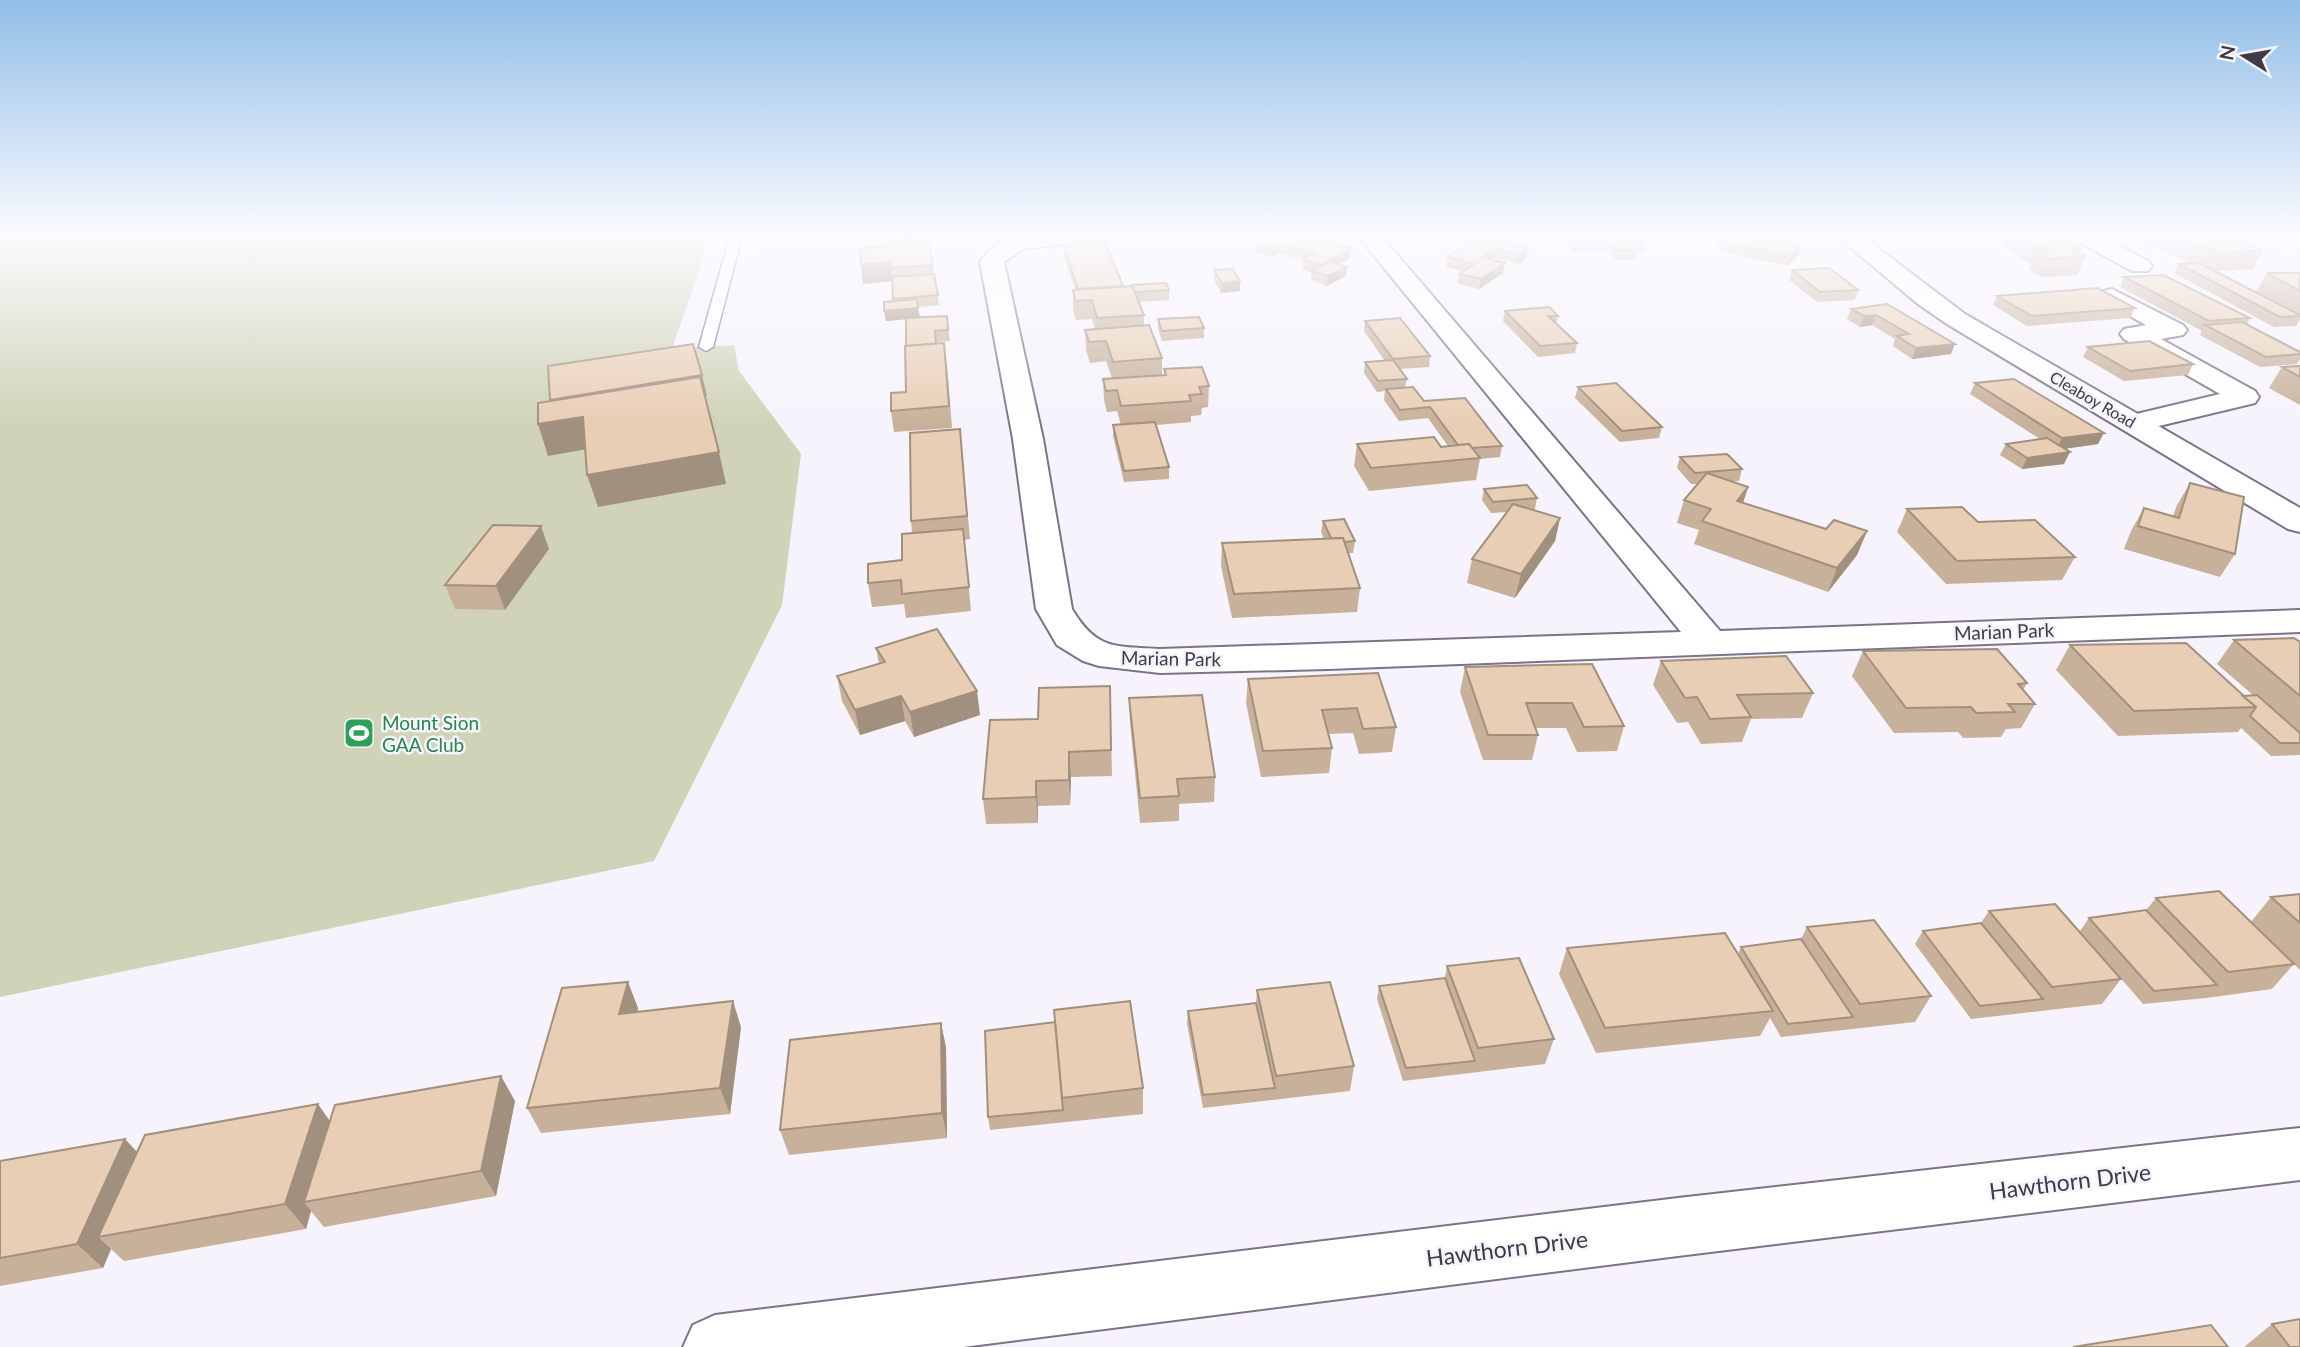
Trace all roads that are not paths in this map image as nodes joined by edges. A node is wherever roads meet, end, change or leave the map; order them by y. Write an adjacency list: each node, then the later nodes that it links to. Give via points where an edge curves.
1 (719, 299): 6 (lane)
2 (1000, 299): 10 (street, Marian Park, via 1026,426 1054,609 1064,631 1080,645 1112,658 1160,661)
3 (1422, 299): 10 (street)
4 (1929, 299): 7 (street, Cleaboy Road)
5 (2117, 299): 7 (street, via 2174,330 2133,334 2245,397)
6 (706, 347)
7 (2134, 423): 8 (street, Cleaboy Road)
8 (2300, 522)
9 (2300, 621): 10 (street, Marian Park)
10 (1708, 641)
11 (2300, 1154): 12 (street, Hawthorn Drive)
12 (715, 1347)

